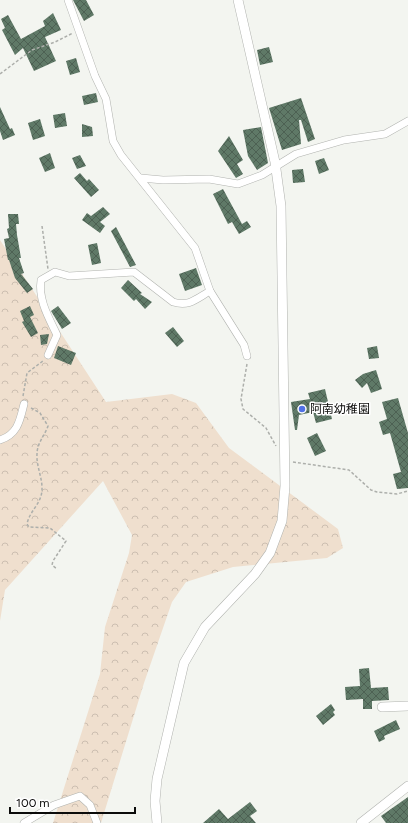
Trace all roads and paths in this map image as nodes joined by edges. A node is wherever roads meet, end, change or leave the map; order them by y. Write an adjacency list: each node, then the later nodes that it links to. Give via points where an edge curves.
1 (68, 0): 3 (street)
2 (238, 0): 6 (street)
3 (80, 30): 4 (path, via 32,50); 7 (street, via 95,76 106,99 113,141 121,155)
4 (0, 74)
5 (408, 121): 6 (street, via 385,134 344,140 296,154)
6 (276, 167): 7 (street, via 238,184 209,179); 24 (street, via 283,255 285,486 282,521 274,546 266,560 205,628 184,663 157,779)
7 (141, 178): 10 (street, via 195,248)
8 (42, 226): 9 (path)
9 (48, 274): 10 (street, via 55,272 69,276 134,272 173,302 180,304 187,304); 11 (street, via 41,280 39,291 57,335)
10 (210, 292): 12 (street, via 244,345)
11 (48, 355): 13 (path, via 27,373)
12 (247, 356): 15 (path, via 243,409 266,428)
13 (24, 404): 14 (street, via 20,422 10,436); 18 (path, via 40,413 48,426 36,452 41,476 41,496 27,524 29,527 50,528 66,541 52,564)
14 (0, 440)
15 (280, 452)
16 (289, 460): 17 (path, via 349,470 371,490 377,492 397,494)
17 (408, 491)
18 (57, 569)
19 (408, 706): 20 (street)
20 (382, 707)
21 (408, 786): 25 (street)
22 (24, 823): 23 (street, via 54,805 80,796 90,805)
23 (97, 823)
24 (157, 823)
25 (361, 823)

